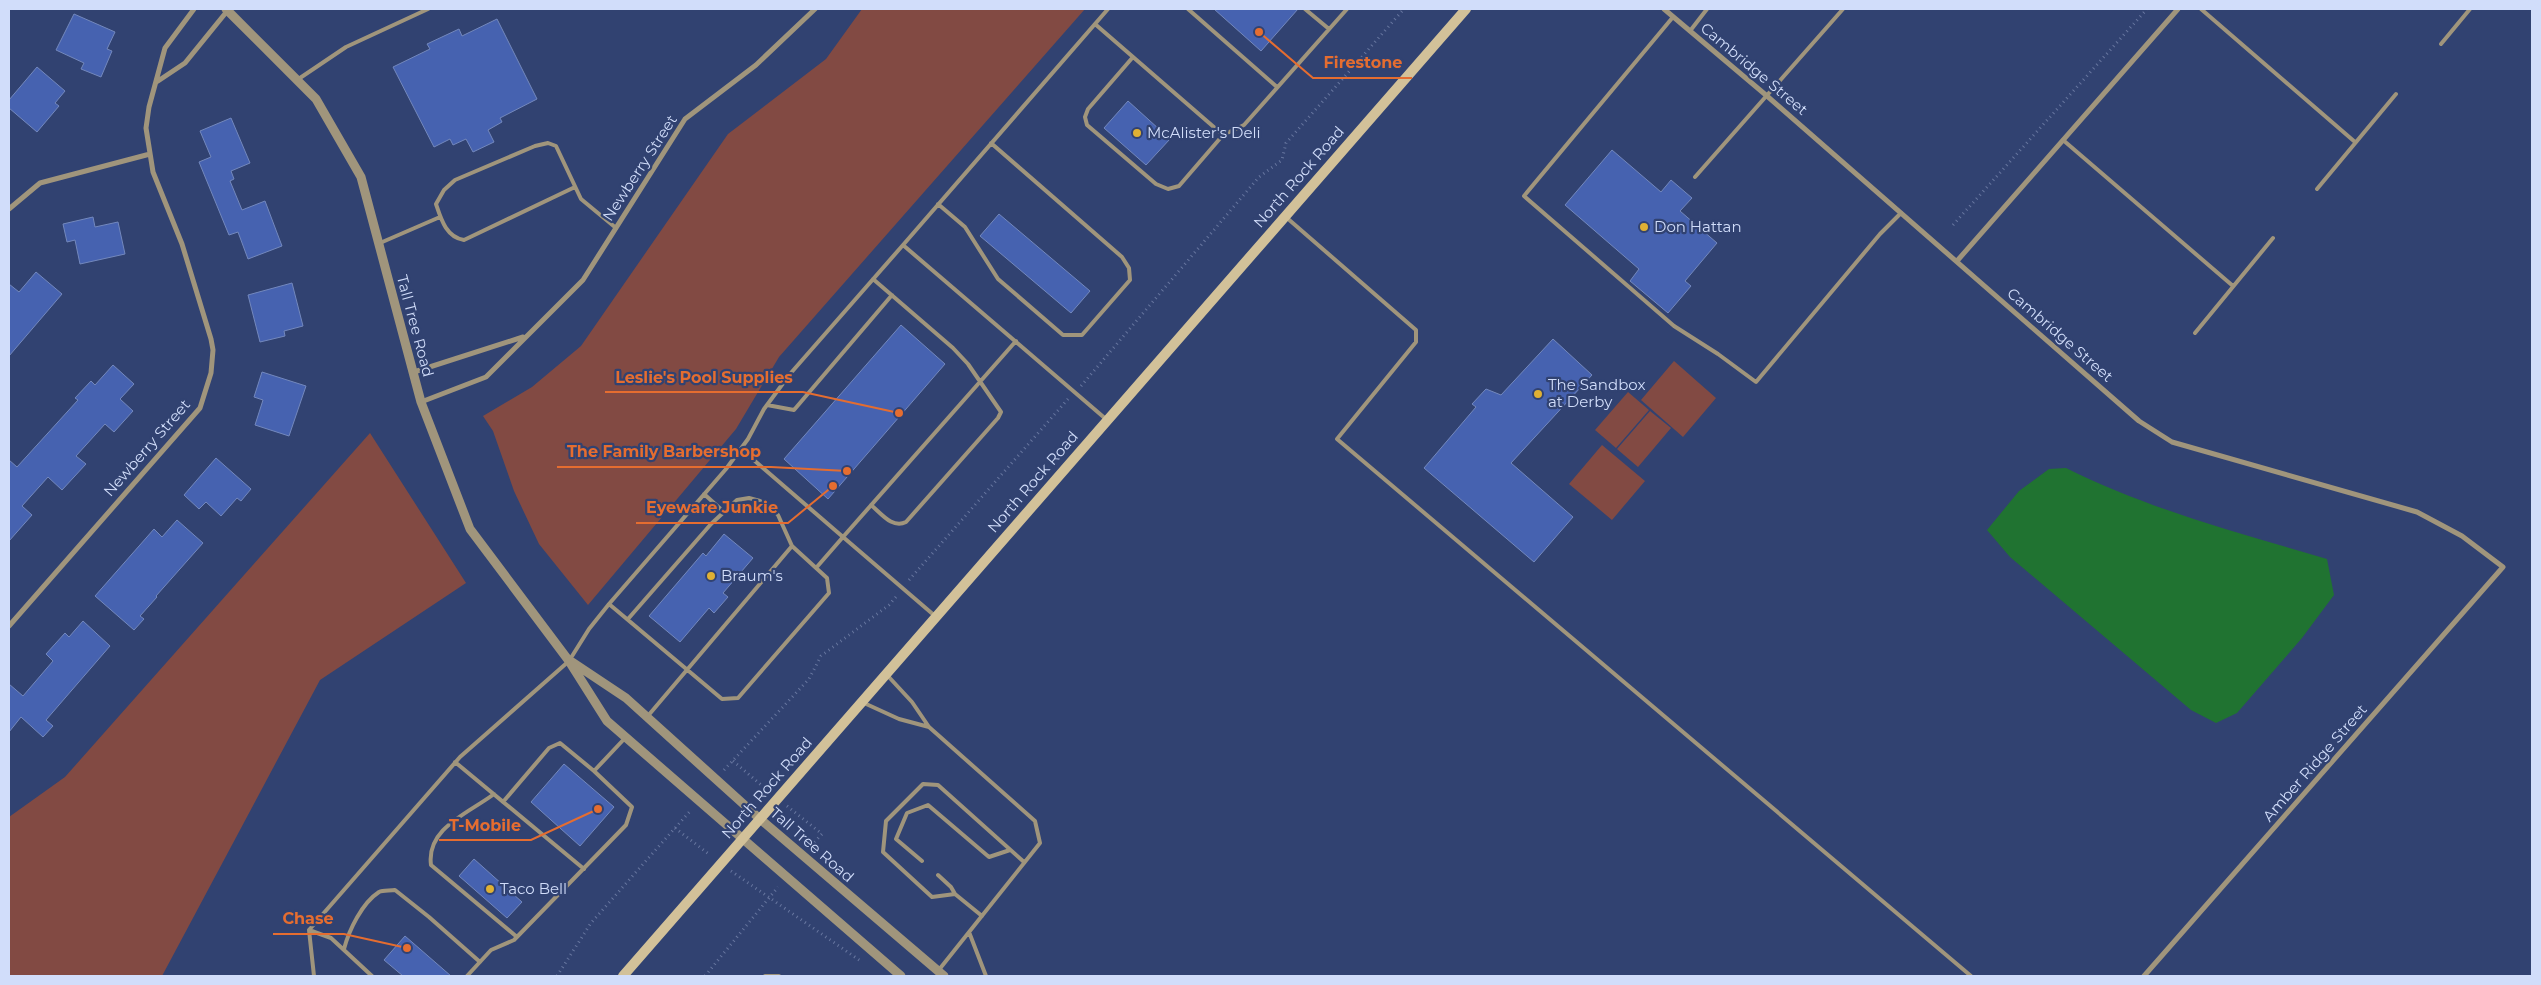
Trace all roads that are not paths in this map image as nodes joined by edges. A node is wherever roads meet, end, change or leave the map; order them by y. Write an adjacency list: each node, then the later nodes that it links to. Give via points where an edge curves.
1 (194, 9): 23 (street, Newberry Street, via 165,48)
2 (227, 9): 22 (street, Tall Tree Road); 23 (street, via 185,63)
3 (428, 9): 22 (lane, via 346,47)
4 (815, 9): 40 (street, Newberry Street, via 756,65 685,119)
5 (1108, 9): 17 (lane)
6 (1188, 9): 24 (lane)
7 (1305, 9): 18 (lane)
8 (1347, 9): 18 (lane)
9 (1466, 9): 38 (main road, North Rock Road)
10 (1664, 9): 16 (street, Cambridge Street)
11 (1707, 9): 19 (lane)
12 (1843, 9): 26 (lane)
13 (2178, 9): 28 (street)
14 (2201, 9): 29 (lane)
15 (2470, 9): 20 (lane)
16 (1673, 17): 19 (street, Cambridge Street); 37 (lane, via 1524,196 1674,326 1756,382 1880,234)
17 (1095, 24): 21 (lane); 30 (lane)
18 (1329, 29): 24 (lane)
19 (1690, 31): 26 (street, Cambridge Street)
20 (2441, 44)
21 (1133, 57): 27 (lane); 27 (lane, via 1088,109 1087,125 1156,184 1168,189 1179,186)
22 (297, 80): 42 (street, Tall Tree Road, via 316,99 361,177)
23 (157, 81): 31 (street, Newberry Street, via 146,128)
24 (1278, 87): 27 (lane, via 1244,125)
25 (2396, 94): 29 (lane)
26 (1767, 96): 32 (lane); 37 (street, Cambridge Street)
27 (1223, 135)
28 (2063, 140): 44 (street); 46 (lane)
29 (2355, 142): 34 (lane)
30 (991, 143): 35 (lane); 35 (lane, via 1122,257 1129,268 1130,280 1082,335 1063,335 998,279 965,227)
31 (150, 154): 36 (street, via 40,183); 67 (street, Newberry Street, via 153,172 209,327 213,350 207,391 200,408)
32 (1695, 177)
33 (575, 187): 39 (lane, via 464,240 450,234); 39 (lane, via 556,146 548,143 455,180 436,204); 40 (lane, via 581,199)
34 (2317, 189)
35 (938, 204): 43 (lane)
36 (9, 208)
37 (1902, 213): 44 (street, Cambridge Street)
38 (1285, 216): 55 (main road, North Rock Road); 102 (lane, via 1416,330 1416,342 1337,439)
39 (440, 217): 42 (lane)
40 (616, 228): 49 (street, Newberry Street, via 583,280)
41 (2274, 238): 46 (lane)
42 (379, 243): 51 (street, Tall Tree Road)
43 (903, 245): 45 (lane); 50 (lane)
44 (1957, 261): 62 (street, Cambridge Street, via 2139,421 2172,442 2417,512 2462,536)
45 (874, 279): 47 (lane); 54 (lane, via 790,374)
46 (2233, 286): 48 (lane)
47 (892, 295): 52 (lane, via 953,348); 54 (lane, via 794,410)
48 (2195, 333)
49 (526, 336): 51 (street, Newberry Street); 53 (street, Newberry Street, via 486,378)
50 (1016, 341): 52 (lane); 55 (lane)
51 (414, 372): 53 (street, Tall Tree Road)
52 (980, 382): 58 (lane); 58 (lane, via 1001,412 998,418 906,522 892,523)
53 (421, 402): 68 (street, Tall Tree Road, via 470,529)
54 (767, 406): 56 (lane)
55 (1107, 420): 65 (main road, North Rock Road)
56 (741, 449): 57 (lane); 60 (lane)
57 (704, 494): 59 (lane); 64 (lane)
58 (871, 505): 60 (lane)
59 (724, 512): 61 (lane, via 737,500 749,498 760,501 778,515); 66 (lane)
60 (843, 537): 63 (lane); 65 (lane)
61 (792, 546): 63 (lane); 69 (lane)
62 (2503, 567): 103 (street, Amber Ridge Street)
63 (816, 568): 69 (lane, via 827,578 829,593 738,698 722,699)
64 (609, 604): 66 (lane); 68 (lane)
65 (936, 617): 70 (main road, North Rock Road)
66 (628, 620): 69 (lane)
67 (9, 626)
68 (569, 661): 72 (street, Tall Tree Road, via 626,698); 74 (street, Tall Tree Road, via 607,721); 75 (lane)
69 (686, 669): 72 (lane)
70 (886, 674): 71 (main road, North Rock Road); 73 (lane, via 912,702)
71 (862, 702): 73 (lane); 79 (main road, North Rock Road)
72 (647, 717): 79 (street, Tall Tree Road)
73 (929, 728): 83 (lane, via 1035,821 1040,843)
74 (626, 737): 76 (lane); 80 (street, Tall Tree Road)
75 (455, 762): 77 (lane); 88 (lane)
76 (594, 771): 78 (lane, via 560,743 549,748); 84 (lane, via 632,807 626,825)
77 (494, 794): 78 (lane); 90 (lane, via 445,827 432,843 429,854 431,865)
78 (503, 802): 84 (lane)
79 (760, 819): 80 (main road, North Rock Road); 93 (street, Tall Tree Road)
80 (744, 838): 97 (main road, North Rock Road); 100 (street, Tall Tree Road)
81 (1010, 850): 82 (lane, via 989,857 928,805 907,813 896,839); 83 (lane); 86 (lane, via 938,785 923,784 886,822 882,852 932,897)
82 (922, 861)
83 (1024, 862): 87 (lane)
84 (584, 869): 90 (lane)
85 (938, 875): 86 (lane)
86 (955, 894): 87 (lane)
87 (982, 916): 89 (lane)
88 (309, 930): 91 (lane, via 331,938); 94 (lane)
89 (969, 932): 93 (lane); 101 (lane)
90 (518, 937): 92 (lane, via 491,950)
91 (344, 949): 92 (lane, via 349,930 363,909 380,892 395,890); 95 (lane)
92 (480, 962): 96 (lane)
93 (941, 974)
94 (314, 976)
95 (372, 976)
96 (467, 976)
97 (623, 976)
98 (765, 976): 99 (lane)
99 (779, 976)
100 (900, 976)
101 (986, 976)
102 (1971, 976)
103 (2144, 976)

